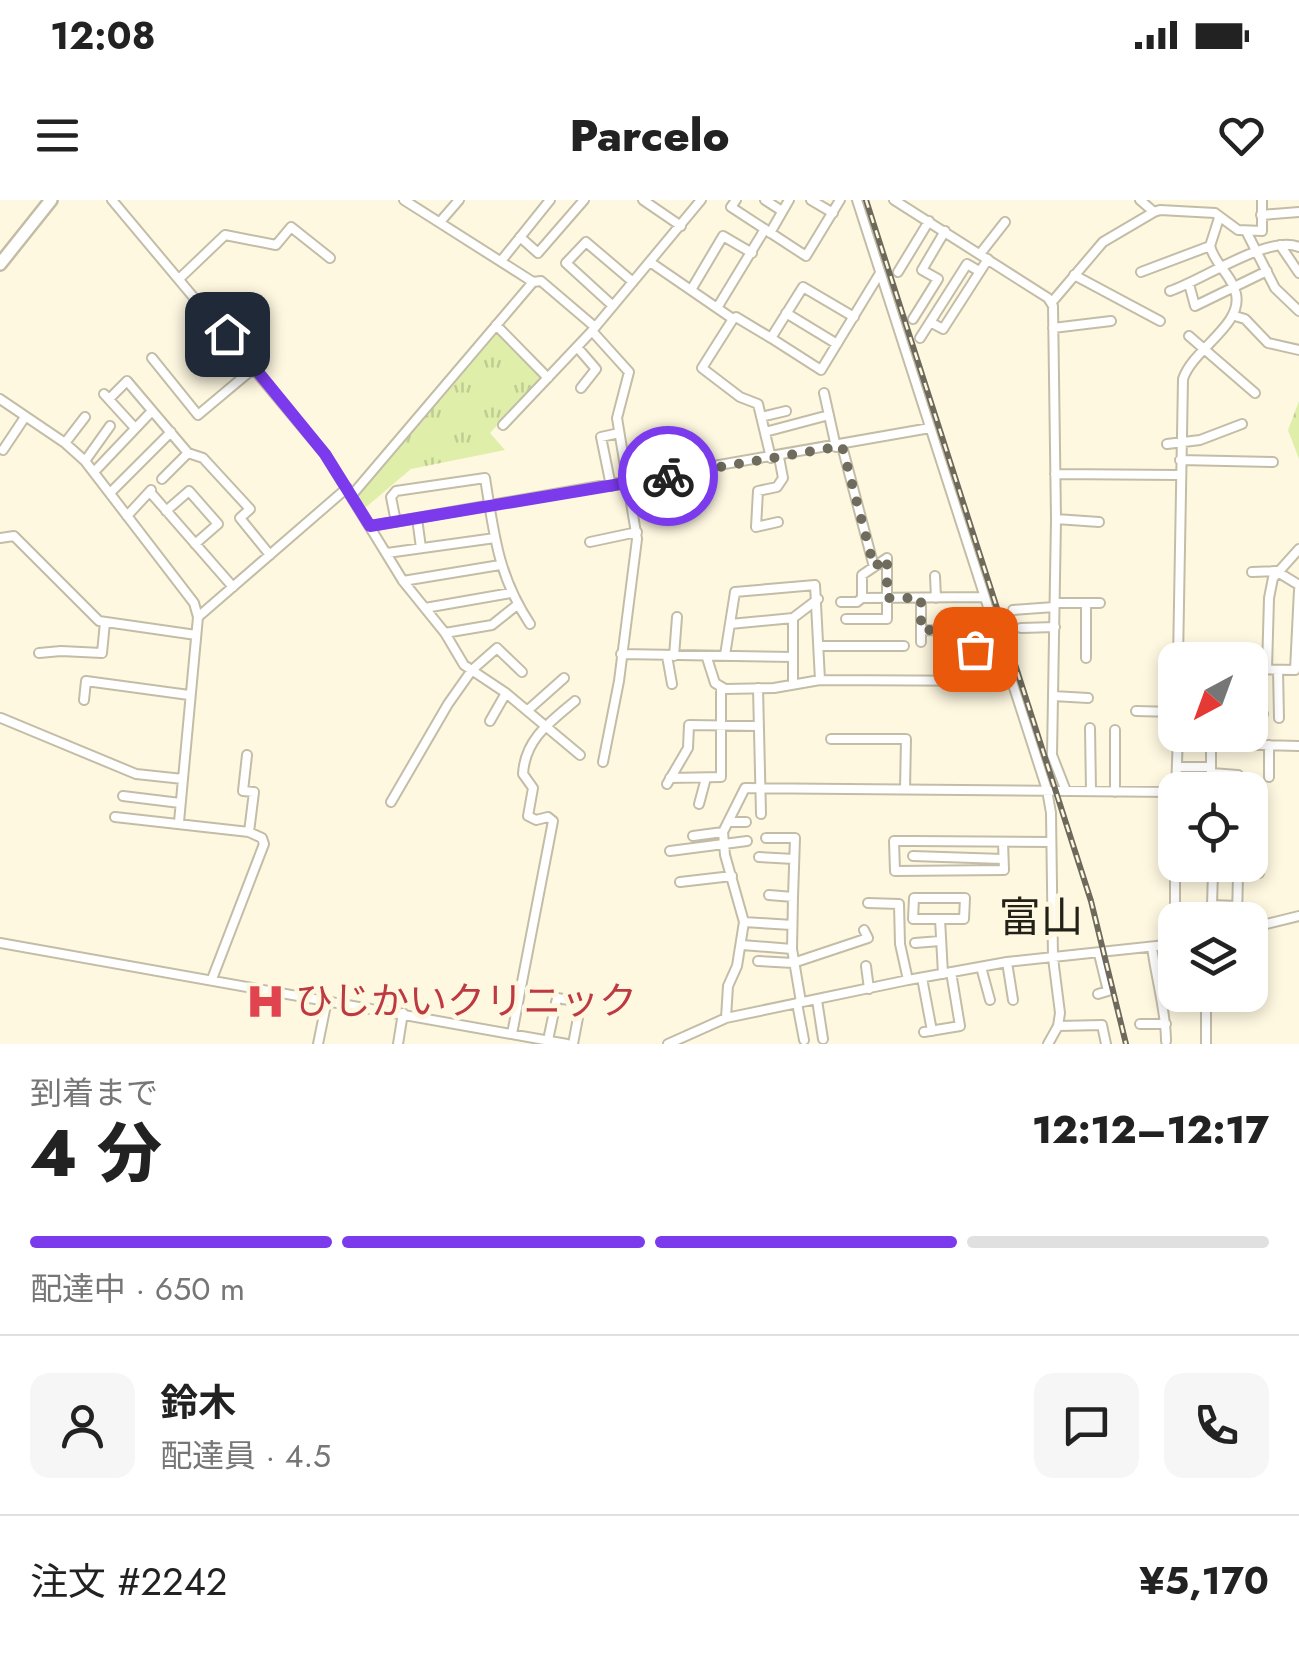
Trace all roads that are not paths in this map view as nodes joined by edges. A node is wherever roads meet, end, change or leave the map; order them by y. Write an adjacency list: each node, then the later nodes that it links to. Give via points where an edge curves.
1 (50, 200): 43 (highway)
2 (112, 200): 52 (street)
3 (404, 200): 27 (street)
4 (459, 200): 27 (street)
5 (550, 200): 33 (street)
6 (584, 200): 33 (street, via 538,253)
7 (643, 200): 29 (street)
8 (736, 200): 30 (street, via 731,207)
9 (765, 200): 20 (street)
10 (788, 200): 20 (street)
11 (811, 200): 21 (street)
12 (840, 200): 21 (street)
13 (857, 200): 49 (street)
14 (894, 200): 26 (street)
15 (1140, 200): 22 (street)
16 (1212, 200): 25 (street)
17 (1262, 200): 24 (street)
18 (1290, 200): 23 (street)
19 (698, 201): 29 (street)
20 (782, 212): 30 (street)
21 (832, 212): 30 (street, via 806,256)
22 (1154, 212): 25 (street); 51 (street, via 1110,236)
23 (1294, 213): 24 (street)
24 (1261, 214): 31 (street, via 1262,231)
25 (1217, 216): 31 (street); 35 (street)
26 (928, 221): 32 (street); 46 (street)
27 (440, 222): 41 (street)
28 (1004, 222): 39 (street)
29 (681, 226): 42 (street)
30 (768, 231): 38 (street)
31 (1246, 231): 37 (street)
32 (945, 232): 39 (street); 67 (street, via 922,270 938,279)
33 (520, 237): 41 (street)
34 (1280, 245): 36 (street); 37 (street); 50 (street)
35 (1210, 246): 44 (street); 48 (street)
36 (1299, 247)
37 (1256, 249): 44 (street); 45 (street)
38 (752, 253): 57 (street, via 723,236); 61 (street)
39 (984, 256): 47 (street); 59 (street)
40 (330, 258): 52 (street, via 291,228 276,246 225,235)
41 (501, 260): 53 (street)
42 (650, 262): 54 (street); 57 (street)
43 (0, 264)
44 (1223, 268): 55 (street); 56 (street)
45 (1266, 271): 56 (street); 62 (street)
46 (898, 272)
47 (979, 272): 70 (street, via 943,329); 70 (street, via 967,264)
48 (1141, 272)
49 (880, 273): 65 (street); 98 (street)
50 (1299, 274)
51 (1074, 275): 59 (street); 69 (street)
52 (180, 278): 82 (street)
53 (533, 282): 71 (street); 73 (street, via 541,281)
54 (633, 282): 60 (street); 60 (street, via 586,242 566,264)
55 (1188, 284): 56 (street, via 1196,306); 58 (street)
56 (1235, 289): 64 (street)
57 (691, 290): 61 (street)
58 (1170, 290)
59 (1052, 302): 72 (street)
60 (613, 306): 73 (street)
61 (717, 308): 66 (street)
62 (1299, 310)
63 (786, 313): 65 (street, via 802,287); 75 (street); 77 (street)
64 (1234, 316): 79 (street); 80 (street, via 1268,342)
65 (854, 317): 77 (street)
66 (733, 318): 75 (street); 93 (street, via 702,368 758,404)
67 (913, 318)
68 (1111, 321): 72 (street)
69 (1160, 321)
70 (930, 322): 76 (street)
71 (496, 325): 83 (street); 118 (street)
72 (1054, 328): 113 (street)
73 (593, 329): 78 (street); 101 (street, via 629,372)
74 (1189, 336): 79 (street)
75 (771, 338): 77 (street, via 821,370)
76 (920, 338)
77 (837, 344)
78 (576, 347): 83 (street); 84 (street, via 596,369)
79 (1203, 349): 86 (street); 104 (street, via 1183,379)
80 (1299, 350)
81 (152, 358): 82 (street, via 198,415)
82 (254, 368): 118 (street)
83 (548, 378): 94 (street)
84 (581, 388)
85 (824, 393): 90 (street)
86 (1255, 394)
87 (0, 399): 92 (street)
88 (152, 410): 97 (street); 97 (street, via 127,381 106,396); 99 (street)
89 (786, 410): 93 (street)
90 (829, 415): 100 (street); 105 (street)
91 (85, 416): 102 (street)
92 (25, 417): 102 (street); 106 (street)
93 (762, 417): 100 (street)
94 (503, 424)
95 (1242, 424): 104 (street)
96 (110, 426): 110 (street)
97 (135, 428): 112 (street)
98 (930, 428): 105 (street); 147 (street)
99 (171, 432): 107 (street); 119 (street)
100 (765, 432): 108 (street)
101 (619, 433): 116 (street); 117 (street, via 601,436)
102 (65, 443): 110 (street)
103 (1168, 444): 104 (street)
104 (1180, 444): 109 (street)
105 (839, 446): 108 (street); 139 (street)
106 (3, 450)
107 (188, 453): 115 (street); 137 (street, via 204,458 250,510 240,518)
108 (775, 457): 116 (street); 126 (street, via 783,478 777,488 758,491 756,527)
109 (1180, 460): 111 (street); 114 (street)
110 (85, 461): 112 (street)
111 (1274, 462)
112 (94, 472): 119 (street)
113 (1055, 474): 114 (street); 124 (street)
114 (1179, 475): 175 (street)
115 (162, 479)
116 (629, 483): 117 (street); 129 (street)
117 (611, 486): 120 (street)
118 (349, 492): 128 (street); 137 (street)
119 (110, 494): 122 (street)
120 (490, 507): 123 (street); 125 (street, via 485,478 396,491); 131 (street)
121 (166, 511): 122 (street, via 151,490); 133 (street); 133 (street, via 190,491 218,524)
122 (127, 516): 160 (street)
123 (417, 518): 125 (street); 134 (street)
124 (1056, 520): 127 (street); 157 (street)
125 (396, 522): 128 (street)
126 (778, 522)
127 (1099, 522)
128 (370, 526): 136 (street)
129 (637, 532): 132 (street); 182 (street)
130 (0, 538): 164 (street, via 14,536)
131 (495, 538): 134 (street); 138 (street)
132 (590, 542)
133 (195, 544): 144 (street)
134 (421, 548): 136 (street)
135 (1299, 549): 141 (street)
136 (386, 553): 143 (street)
137 (270, 556): 144 (street)
138 (500, 565): 143 (street); 146 (street)
139 (874, 567): 148 (street, via 862,575); 149 (street, via 887,558)
140 (1252, 572): 141 (street)
141 (1276, 572): 145 (street); 176 (street)
142 (935, 576): 151 (street)
143 (403, 580): 158 (street)
144 (232, 587): 160 (street)
145 (1299, 588): 191 (street)
146 (511, 593): 156 (street); 158 (street)
147 (984, 597): 151 (street); 172 (street)
148 (862, 598): 149 (street); 153 (street)
149 (887, 598): 150 (street); 163 (street, via 887,620)
150 (921, 598): 151 (street); 169 (street)
151 (936, 598)
152 (818, 599): 162 (street); 166 (street, via 815,585 735,592); 177 (street)
153 (841, 602)
154 (1086, 603): 155 (street); 157 (street); 187 (street)
155 (1100, 603)
156 (518, 605): 165 (street); 171 (street, via 492,625)
157 (1054, 605): 159 (street); 167 (street)
158 (425, 608): 171 (street)
159 (1013, 610)
160 (198, 617): 173 (street)
161 (677, 617): 184 (street)
162 (793, 618): 166 (street); 185 (street)
163 (846, 619)
164 (105, 622): 173 (street); 181 (street, via 102,653)
165 (530, 624)
166 (730, 624): 183 (street)
167 (1054, 627): 168 (street); 189 (street)
168 (1022, 628)
169 (921, 630): 170 (street); 174 (street)
170 (950, 630): 172 (street); 180 (street, via 950,650)
171 (446, 632): 193 (street)
172 (995, 632): 198 (street)
173 (196, 634): 204 (street)
174 (920, 642)
175 (1178, 642)
176 (1267, 642)
177 (819, 646): 178 (street); 197 (street)
178 (881, 646): 179 (street); 188 (street)
179 (904, 646)
180 (975, 649)
181 (39, 653)
182 (621, 654): 184 (street); 227 (street)
183 (724, 655): 185 (street); 186 (street)
184 (671, 656): 186 (street); 200 (street)
185 (793, 657): 199 (street)
186 (707, 658): 201 (street)
187 (1086, 658)
188 (882, 659)
189 (1054, 665): 190 (street); 205 (street)
190 (1067, 665)
191 (1297, 666): 194 (street)
192 (1268, 669): 194 (street)
193 (472, 670): 195 (street, via 498,648); 203 (street); 245 (street)
194 (1278, 670): 213 (street)
195 (522, 672)
196 (564, 678): 209 (street)
197 (820, 680): 198 (street); 199 (street)
198 (1011, 681): 239 (street)
199 (794, 683): 202 (street)
200 (672, 684)
201 (721, 688): 202 (street); 216 (street)
202 (758, 688): 217 (street)
203 (506, 692): 209 (street); 214 (street)
204 (189, 695): 207 (street, via 86,681); 235 (street)
205 (1053, 696): 206 (street); 240 (street, via 1052,755)
206 (1088, 698)
207 (84, 700)
208 (575, 701): 215 (street)
209 (528, 710): 215 (street)
210 (1136, 711): 211 (street)
211 (1158, 712)
212 (1, 718): 235 (street, via 136,774)
213 (1278, 718)
214 (490, 721)
215 (546, 725): 225 (street); 307 (street, via 523,769 533,788 528,816 553,820)
216 (721, 725): 217 (street); 236 (street, via 721,778); 236 (street, via 689,725 688,748 668,781)
217 (759, 726): 229 (street)
218 (1090, 728): 242 (street)
219 (1114, 730): 243 (street)
220 (831, 739): 238 (street, via 906,739)
221 (1269, 745): 222 (street); 234 (street)
222 (1299, 746)
223 (1177, 752): 230 (street)
224 (1211, 752): 231 (street)
225 (580, 755)
226 (247, 756): 253 (street, via 243,790 254,792)
227 (603, 762)
228 (746, 766): 229 (street)
229 (760, 767): 237 (street)
230 (1177, 767): 231 (street); 232 (street)
231 (1211, 767): 233 (street)
232 (1177, 772)
233 (1211, 772)
234 (1269, 776)
235 (182, 778): 246 (street)
236 (706, 778): 247 (street)
237 (760, 788): 238 (street); 248 (street); 252 (street, via 745,788)
238 (905, 788): 239 (street)
239 (1047, 790): 240 (street); 258 (street)
240 (1066, 791): 242 (street)
241 (1158, 791): 243 (street)
242 (1092, 792): 243 (street)
243 (1116, 792)
244 (123, 796): 246 (street)
245 (390, 802)
246 (180, 803): 250 (street)
247 (699, 804)
248 (761, 814)
249 (115, 817): 250 (street)
250 (180, 822): 253 (street)
251 (746, 822): 252 (street)
252 (725, 827): 254 (street); 259 (street)
253 (249, 832): 292 (street, via 264,844)
254 (693, 836)
255 (766, 838): 263 (street, via 795,838)
256 (747, 842): 259 (street)
257 (1002, 842): 258 (street); 264 (street); 264 (street, via 894,842 895,871 1004,870)
258 (1051, 842): 284 (street)
259 (724, 844): 260 (street); 265 (street)
260 (670, 852)
261 (913, 856): 264 (street)
262 (758, 857): 263 (street)
263 (794, 859): 268 (street)
264 (1003, 859)
265 (732, 876): 266 (street); 272 (street)
266 (680, 882)
267 (768, 895): 268 (street)
268 (793, 896): 274 (street)
269 (868, 904): 293 (street, via 899,904)
270 (1299, 916): 273 (street)
271 (940, 919): 271 (street, via 964,919 965,898 914,898 913,918); 276 (street)
272 (744, 922): 274 (street); 279 (street)
273 (1268, 924)
274 (792, 925): 282 (street)
275 (864, 930): 287 (street, via 868,938)
276 (940, 941): 278 (street); 290 (street)
277 (0, 943): 292 (street)
278 (916, 944)
279 (742, 945): 282 (street); 303 (street)
280 (1158, 946): 281 (street)
281 (1152, 947): 283 (street); 305 (street)
282 (792, 950): 287 (street)
283 (1099, 954): 284 (street); 295 (street, via 1108,992)
284 (1054, 958): 286 (street); 306 (street)
285 (758, 960): 287 (street)
286 (1007, 962): 289 (street); 299 (street)
287 (793, 963): 300 (street)
288 (866, 966): 294 (street)
289 (981, 967): 290 (street); 298 (street)
290 (947, 973): 291 (street); 291 (street, via 960,1026 928,1032)
291 (922, 978): 293 (street)
292 (212, 979): 296 (street)
293 (908, 980): 294 (street)
294 (869, 989): 297 (street)
295 (1098, 994)
296 (327, 1000): 302 (street); 312 (street)
297 (817, 1000): 300 (street); 310 (street)
298 (990, 1000)
299 (1012, 1000)
300 (799, 1003): 303 (street); 309 (street)
301 (1206, 1012): 318 (street)
302 (403, 1013): 307 (street); 313 (street)
303 (726, 1018): 315 (street)
304 (1140, 1024): 305 (street)
305 (1166, 1024): 311 (street)
306 (1058, 1026): 316 (street); 317 (street, via 1102,1024)
307 (512, 1034): 308 (street)
308 (548, 1040): 314 (street); 314 (street, via 557,998 581,1002)
309 (804, 1040)
310 (823, 1040)
311 (1166, 1041)
312 (318, 1044)
313 (398, 1044)
314 (570, 1044)
315 (668, 1044)
316 (1048, 1044)
317 (1106, 1044)
318 (1206, 1044)

